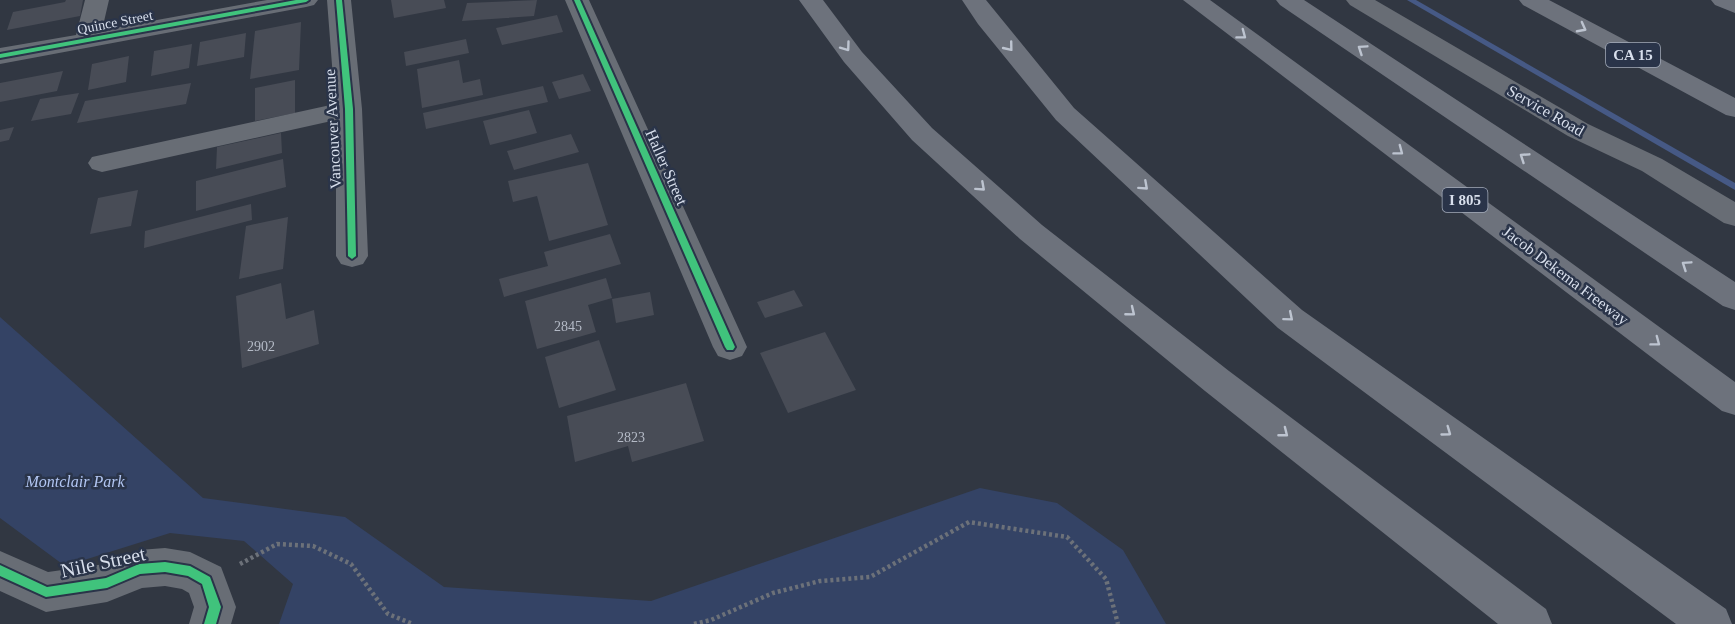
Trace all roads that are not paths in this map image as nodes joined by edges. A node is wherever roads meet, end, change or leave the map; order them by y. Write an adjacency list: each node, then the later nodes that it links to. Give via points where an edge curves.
1 (97, 0): 13 (street)
2 (306, 0): 13 (street, Quince Street)
3 (339, 0): 15 (street, Vancouver Avenue)
4 (577, 0): 21 (street, Haller Street)
5 (811, 0): 25 (highway, one-way to 25, via 853,57 922,134 1031,232)
6 (974, 0): 26 (highway, one-way to 26, via 1065,114 1290,319)
7 (1195, 0): 22 (highway, Jacob Dekema Freeway / I 805, one-way to 22)
8 (1288, 0): 20 (highway, one-way to 8)
9 (1358, 0): 18 (street, Service Road, via 1578,130 1652,165)
10 (1531, 0): 16 (highway, CA 15, one-way to 16)
11 (1723, 0): 12 (highway)
12 (1735, 6)
13 (87, 41): 14 (street, Quince Street)
14 (0, 56)
15 (349, 109): 17 (street); 19 (street, Vancouver Avenue)
16 (1735, 109)
17 (102, 163)
18 (1735, 216)
19 (352, 256)
20 (1735, 298)
21 (730, 347)
22 (1735, 401)
23 (0, 570): 24 (street, Nile Street, via 46,592 107,583 139,569 165,567 190,571 206,581 215,607)
24 (210, 624)
25 (1531, 624)
26 (1711, 624)

